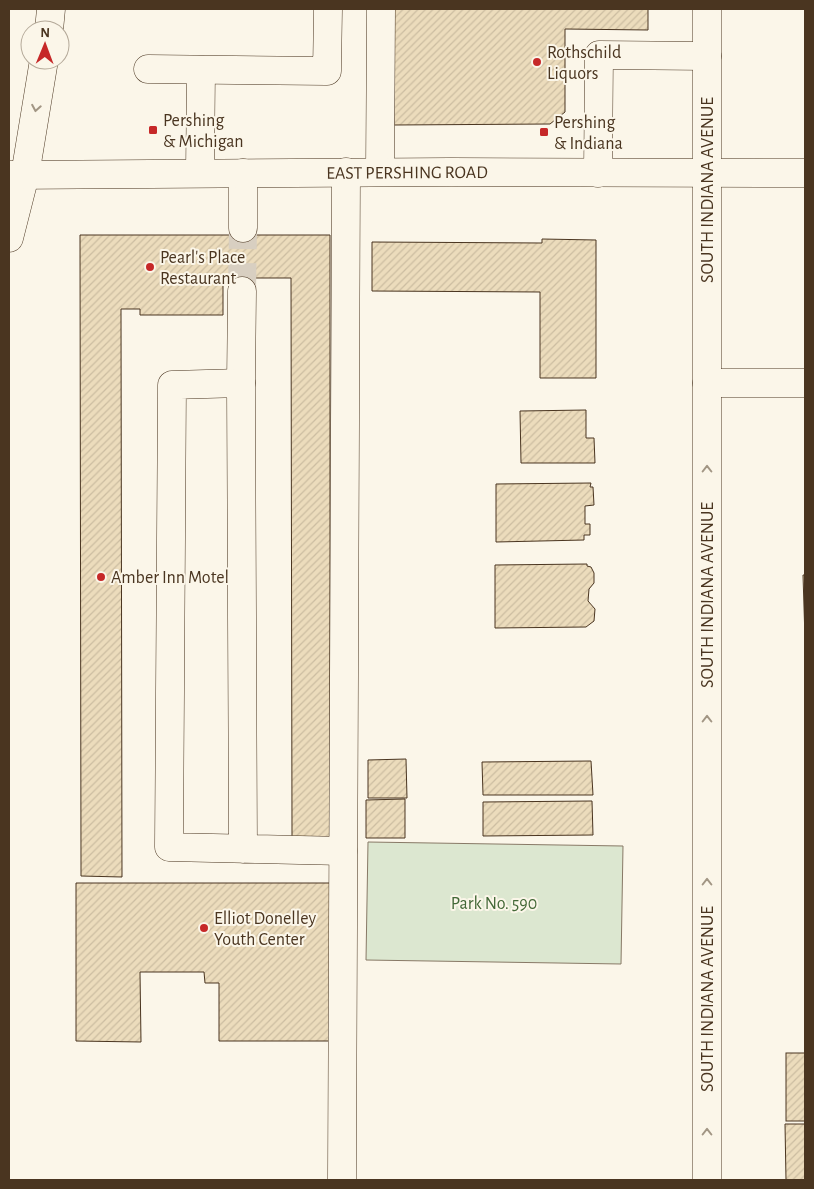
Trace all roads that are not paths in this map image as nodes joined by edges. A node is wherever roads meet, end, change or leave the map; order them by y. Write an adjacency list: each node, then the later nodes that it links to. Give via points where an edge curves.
1 (328, 9): 7 (street, via 327,71)
2 (381, 9): 9 (street)
3 (707, 9): 4 (street, SOUTH INDIANA AVENUE)
4 (706, 56): 12 (street, via 599,55); 14 (street, SOUTH INDIANA AVENUE)
5 (42, 70): 15 (street, one-way to 15)
6 (148, 70): 7 (street)
7 (201, 70): 10 (street)
8 (346, 172): 9 (street, EAST PERSHING ROAD); 11 (street, EAST PERSHING ROAD); 23 (street)
9 (380, 172): 12 (street, EAST PERSHING ROAD)
10 (200, 173): 11 (street, EAST PERSHING ROAD); 15 (street, EAST PERSHING ROAD)
11 (243, 173): 16 (street)
12 (598, 173): 14 (street, EAST PERSHING ROAD)
13 (805, 173): 14 (street, EAST PERSHING ROAD)
14 (707, 174): 20 (street, SOUTH INDIANA AVENUE)
15 (17, 175): 17 (street)
16 (243, 228)
17 (9, 238)
18 (242, 291): 19 (street)
19 (241, 383): 22 (street); 22 (street, via 172,384 169,847)
20 (707, 383): 21 (street); 25 (street, SOUTH INDIANA AVENUE, one-way to 20)
21 (805, 383)
22 (243, 848): 23 (street)
23 (343, 851): 24 (street)
24 (342, 1180)
25 (708, 1180)

